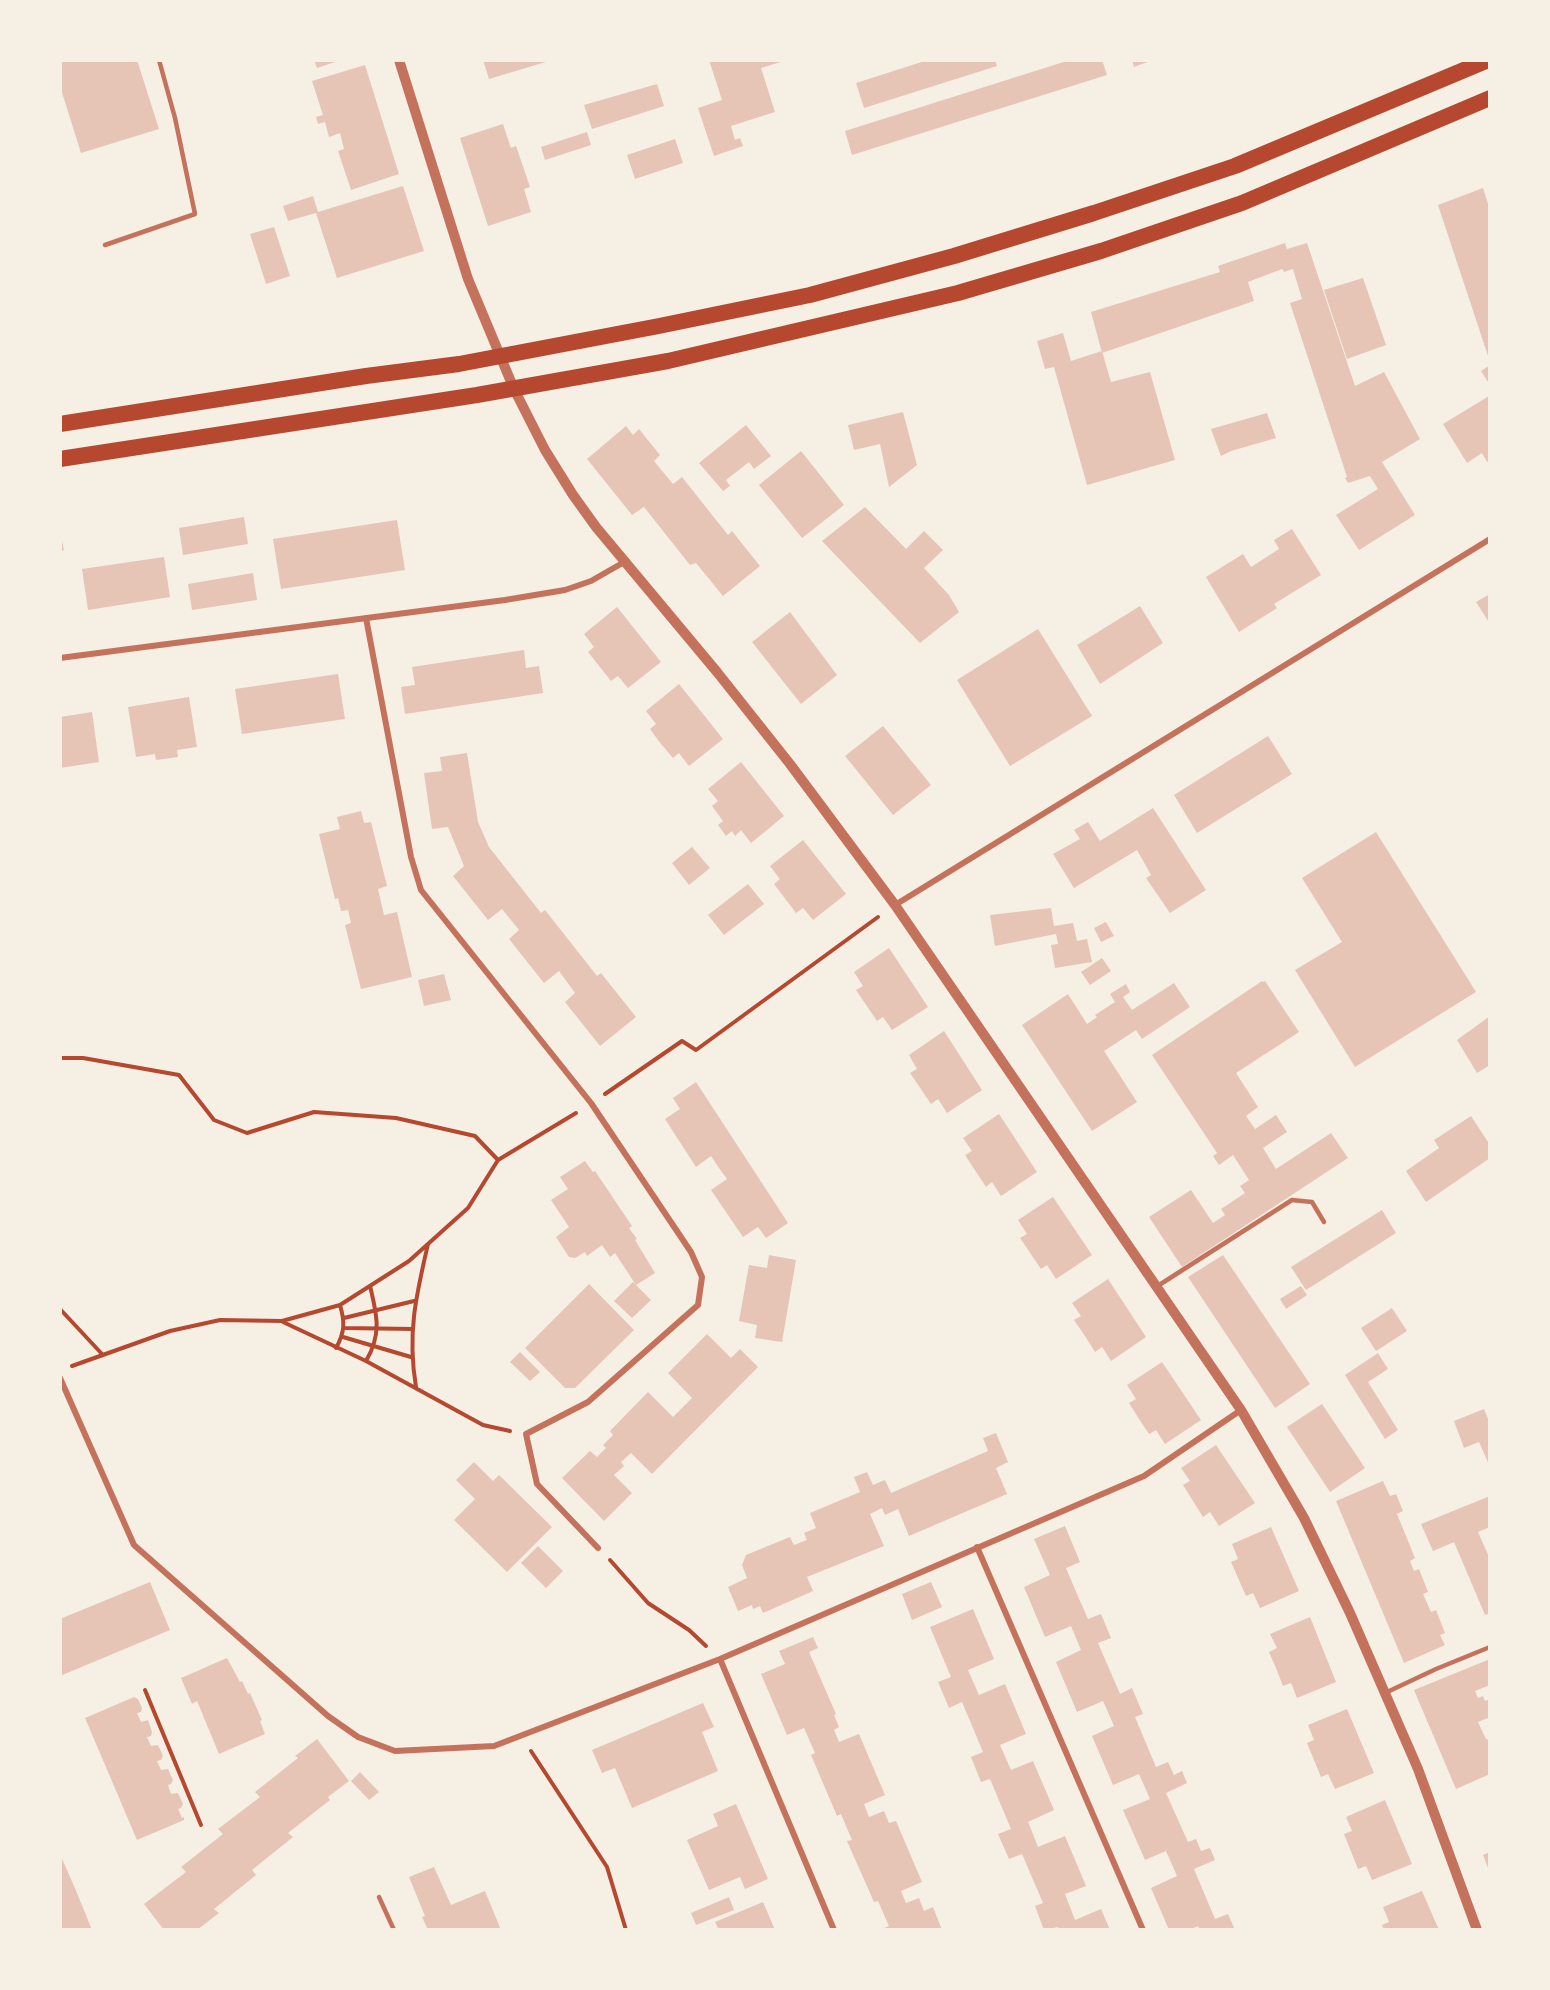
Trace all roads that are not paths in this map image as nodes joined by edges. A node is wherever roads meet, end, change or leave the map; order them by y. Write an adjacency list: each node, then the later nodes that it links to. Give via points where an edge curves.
1 (159, 60): 5 (lane, via 195,214)
2 (399, 60): 9 (street, via 468,279 514,389 573,495)
3 (1488, 60): 6 (highway, via 1235,166 954,256 810,294 459,364)
4 (1490, 98): 7 (highway, via 1242,203 958,294 668,362)
5 (105, 245)
6 (60, 424)
7 (60, 459)
8 (1490, 539): 12 (street)
9 (626, 561): 10 (street, via 591,581 565,590); 12 (street, via 790,764)
10 (366, 618): 11 (street); 18 (street, via 411,856 421,890 591,1103 691,1252 702,1277 698,1305 588,1402 526,1434 537,1484)
11 (60, 658)
12 (895, 904): 14 (street)
13 (1324, 1222): 14 (lane, via 1312,1202 1292,1200)
14 (1156, 1287): 16 (street)
15 (60, 1378): 20 (street, via 134,1545 328,1716 358,1737 395,1751 494,1746)
16 (1241, 1410): 17 (street, via 1144,1476); 21 (street, via 1304,1518)
17 (977, 1547): 20 (street); 25 (street)
18 (598, 1548)
19 (1490, 1647): 21 (lane)
20 (720, 1659): 24 (street)
21 (1384, 1693): 26 (street, via 1418,1769)
22 (379, 1897): 23 (lane)
23 (394, 1930)
24 (834, 1930)
25 (1143, 1930)
26 (1477, 1930)

